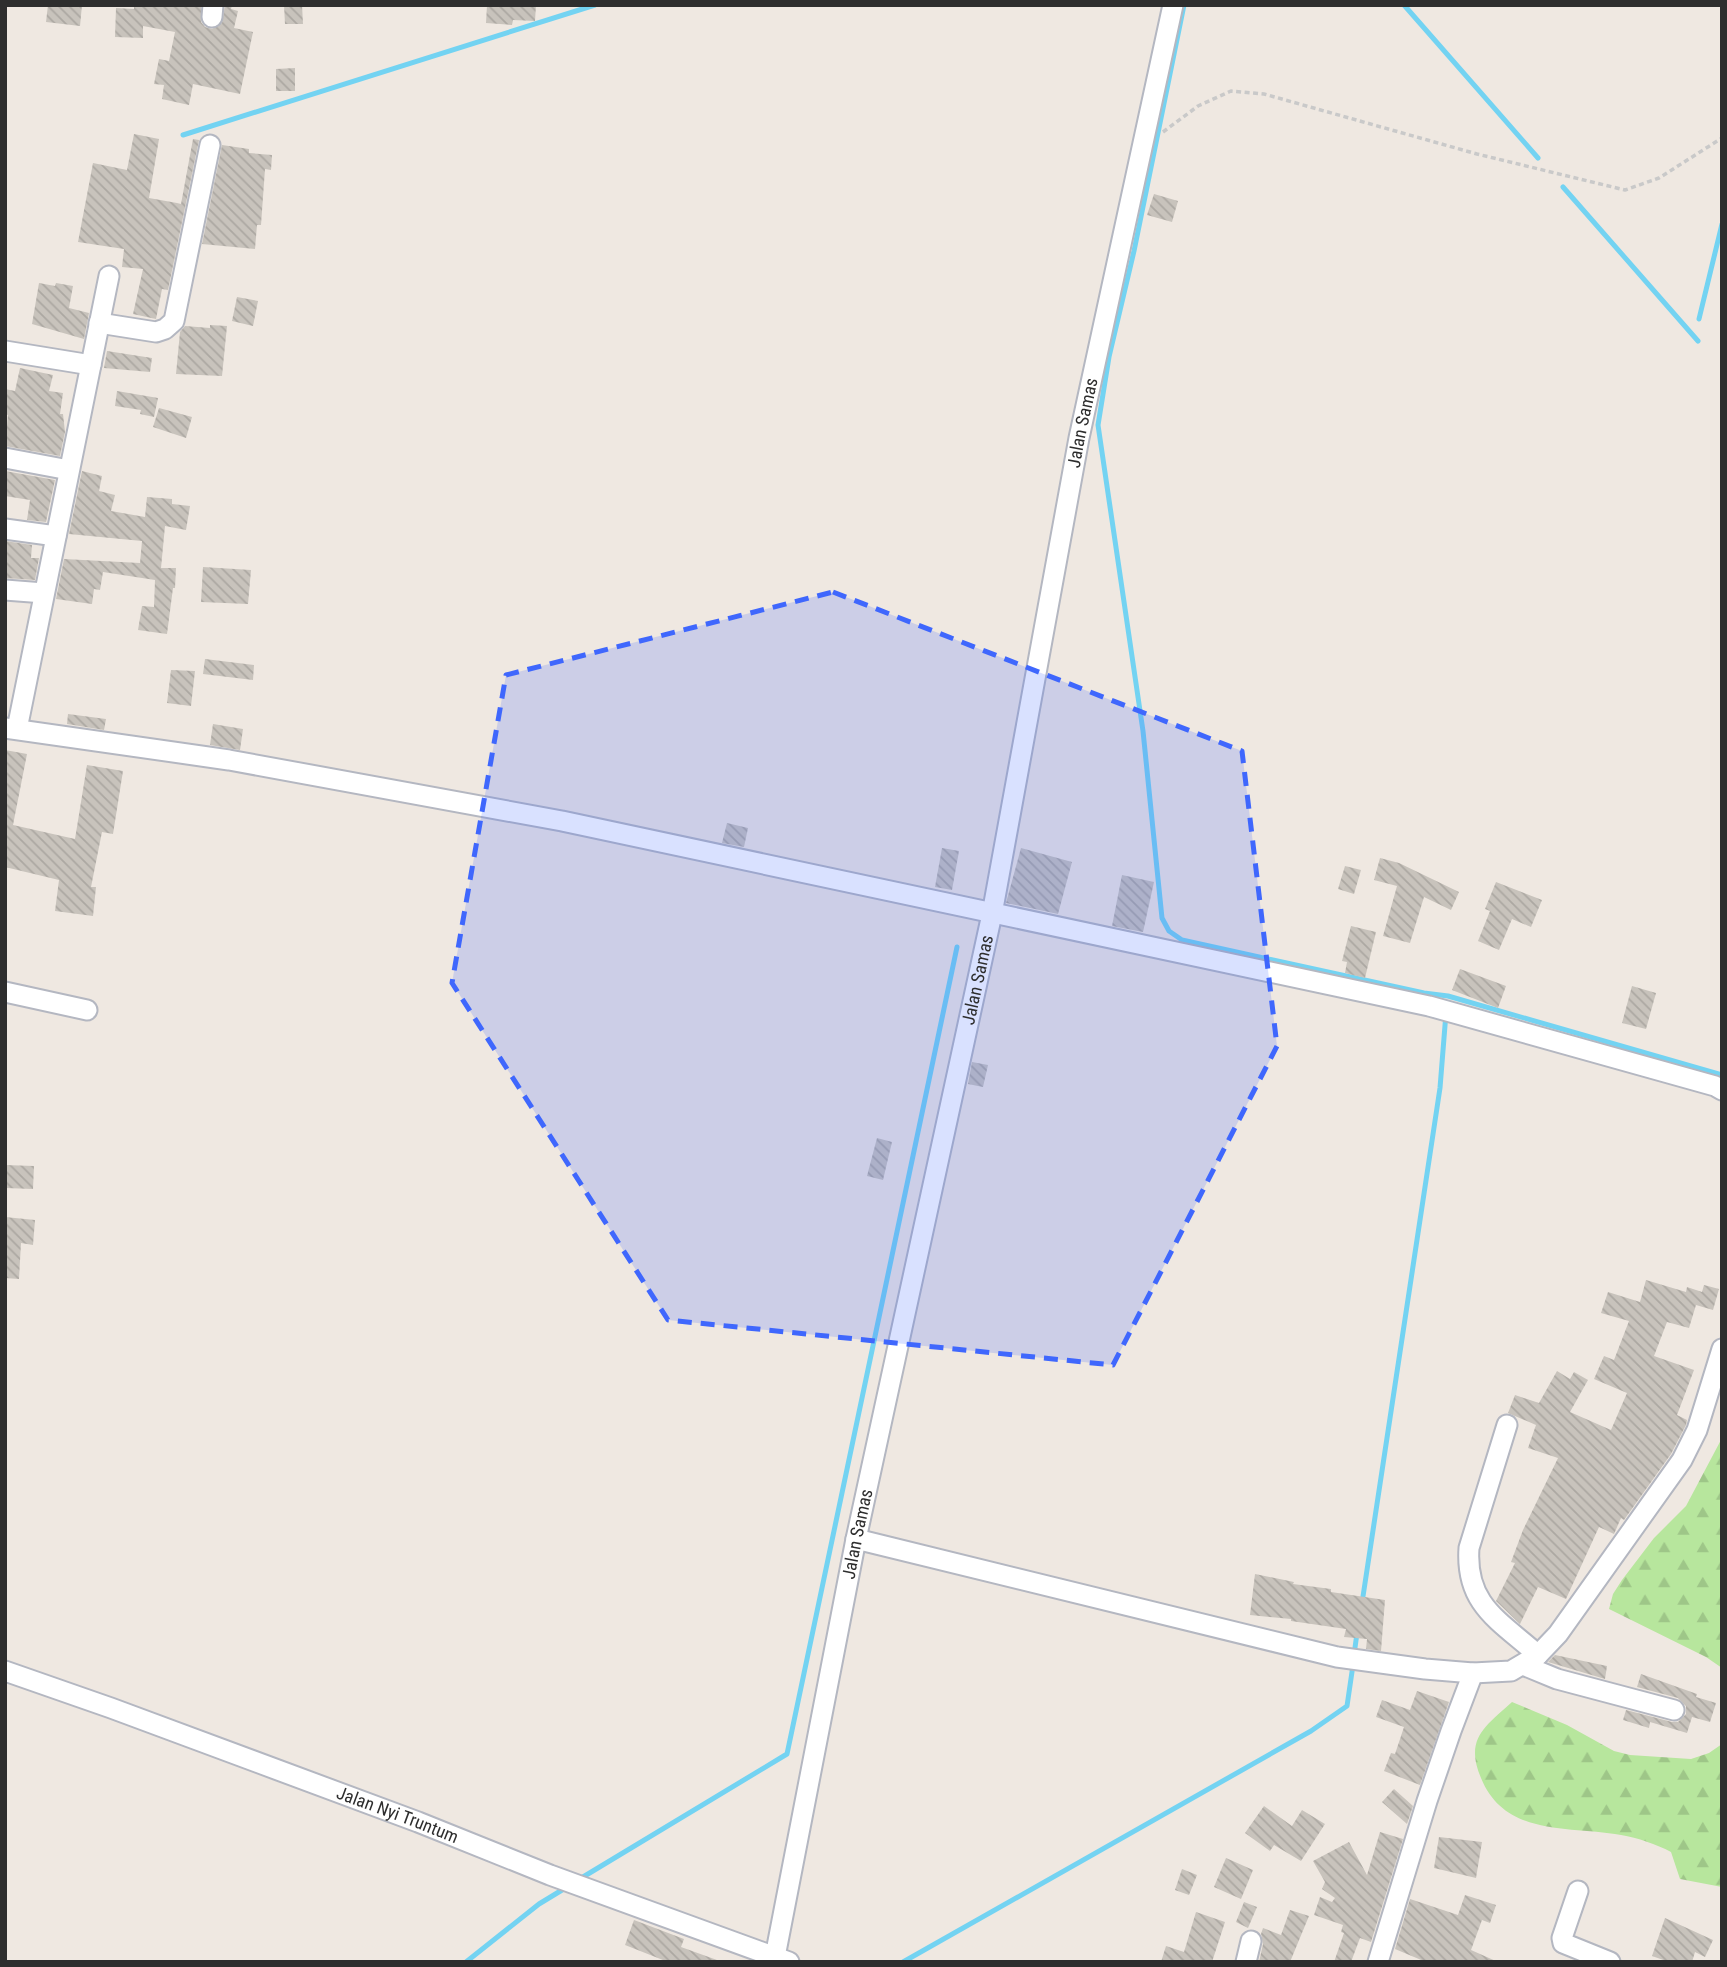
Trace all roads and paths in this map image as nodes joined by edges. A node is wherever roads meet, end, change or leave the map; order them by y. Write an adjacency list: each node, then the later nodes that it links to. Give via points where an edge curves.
1 (1172, 5): 16 (street, Jalan Samas, via 1079,438)
2 (1172, 125): 3 (path, via 1231,91 1264,94 1625,190 1659,178)
3 (1722, 138)
4 (209, 145): 6 (street, via 174,321 156,332)
5 (108, 276): 6 (street)
6 (99, 323): 8 (street)
7 (5, 351): 8 (street)
8 (90, 365): 10 (street)
9 (5, 458): 10 (street)
10 (69, 470): 12 (street)
11 (5, 529): 12 (street)
12 (56, 536): 14 (street)
13 (5, 590): 14 (street)
14 (44, 593): 15 (street)
15 (11, 728): 16 (street, via 229,760 562,821)
16 (992, 914): 19 (street, via 1429,1006); 22 (street, Jalan Samas)
17 (5, 992): 18 (street)
18 (87, 1010)
19 (1722, 1090)
20 (1722, 1349): 23 (street, via 1687,1452 1558,1634)
21 (1507, 1425): 23 (street, via 1469,1548 1468,1565 1483,1607)
22 (856, 1539): 25 (street, via 1337,1657); 29 (street, Jalan Samas)
23 (1531, 1660): 25 (street, via 1511,1671); 26 (street, via 1557,1679)
24 (5, 1671): 29 (street, Jalan Nyi Truntum)
25 (1474, 1674): 31 (street, via 1435,1777)
26 (1674, 1710)
27 (1578, 1891): 32 (street, via 1563,1943)
28 (1251, 1941): 30 (street)
29 (779, 1959)
30 (1246, 1962)
31 (1378, 1962)
32 (1611, 1962)

